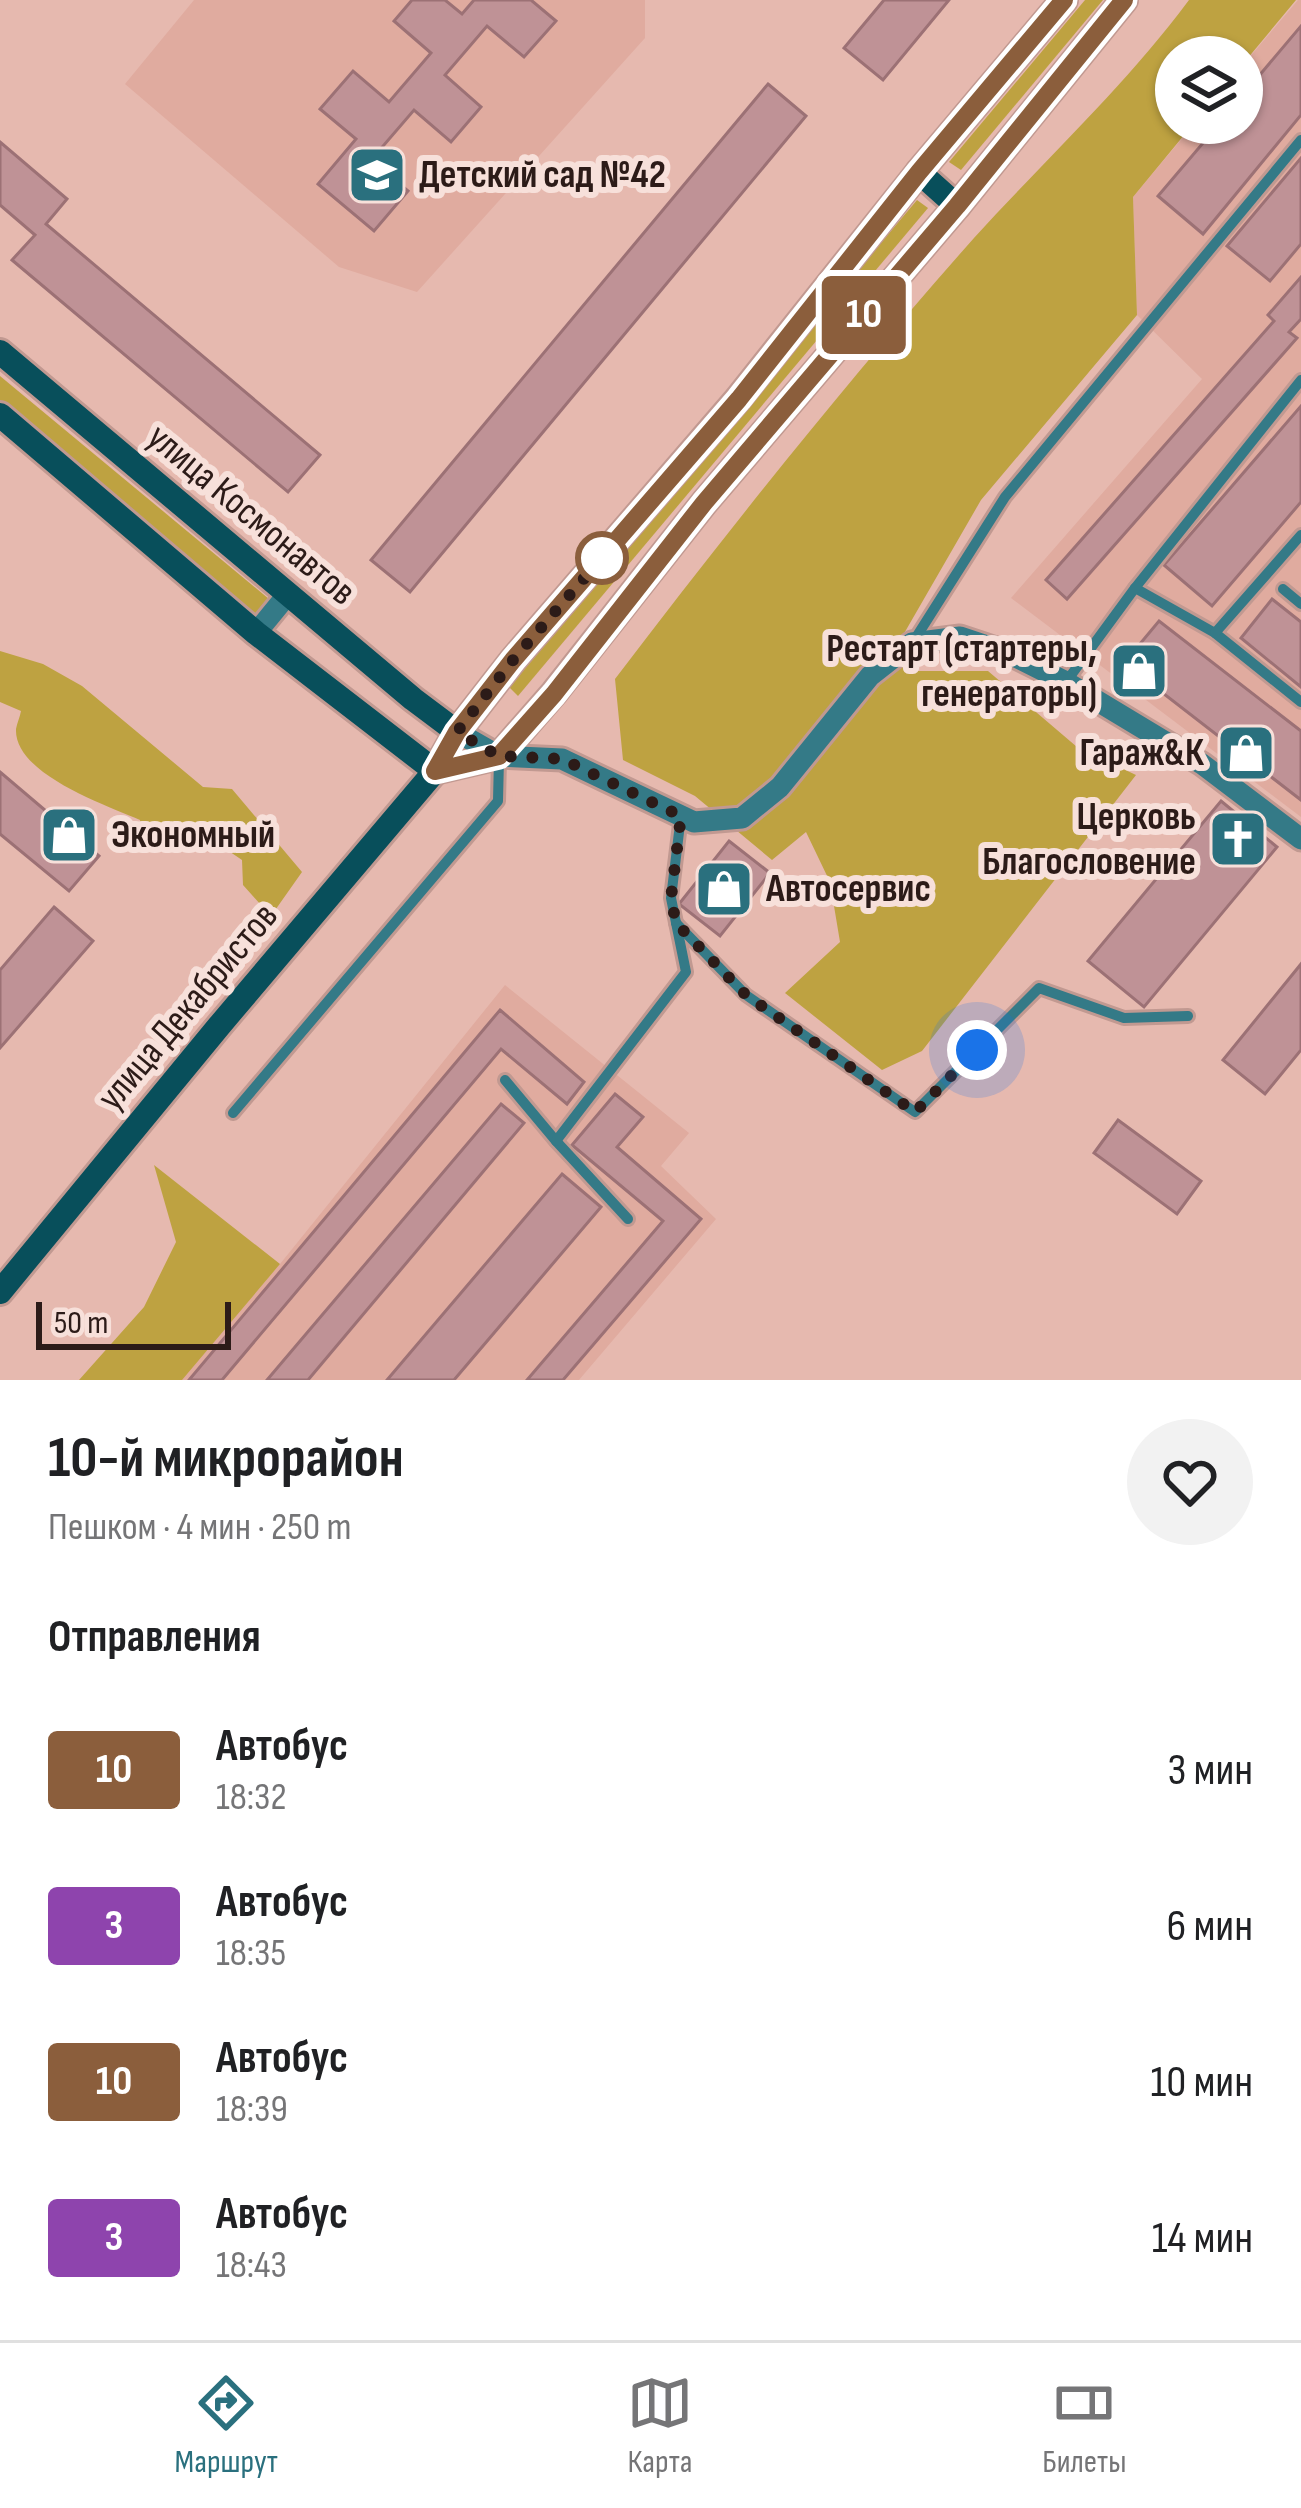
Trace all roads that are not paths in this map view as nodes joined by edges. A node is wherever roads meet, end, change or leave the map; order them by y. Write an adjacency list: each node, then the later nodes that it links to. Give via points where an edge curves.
1 (1064, 0): 4 (street, улица Декабристов)
2 (1124, 0): 5 (street)
3 (1301, 140): 16 (lane, via 1005,497)
4 (919, 172): 5 (street); 19 (street, улица Декабристов)
5 (957, 206): 20 (street)
6 (0, 352): 12 (street, улица Космонавтов)
7 (1301, 380): 10 (lane)
8 (0, 415): 14 (street)
9 (1301, 535): 15 (lane)
10 (1135, 588): 15 (lane); 17 (lane)
11 (1283, 589): 13 (lane)
12 (288, 594): 14 (street); 19 (street, улица Космонавтов)
13 (1301, 604)
14 (256, 632): 21 (street)
15 (1215, 633): 18 (lane)
16 (912, 643): 17 (street, via 960,637); 22 (street, via 870,676 781,787 742,818 694,823)
17 (1066, 682): 23 (street, via 1202,764)
18 (1301, 702)
19 (457, 732): 20 (street); 21 (street, улица Декабристов)
20 (499, 756): 21 (street); 22 (street, via 562,759); 27 (lane, via 498,801)
21 (435, 771): 30 (street, улица Декабристов)
22 (681, 816): 24 (lane, via 671,898)
23 (1301, 839)
24 (676, 923): 25 (lane, via 746,995 915,1112 1039,988 1124,1018); 28 (lane, via 686,972)
25 (1188, 1016)
26 (505, 1080): 28 (lane)
27 (233, 1114)
28 (556, 1141): 29 (lane)
29 (628, 1219)
30 (0, 1292)

